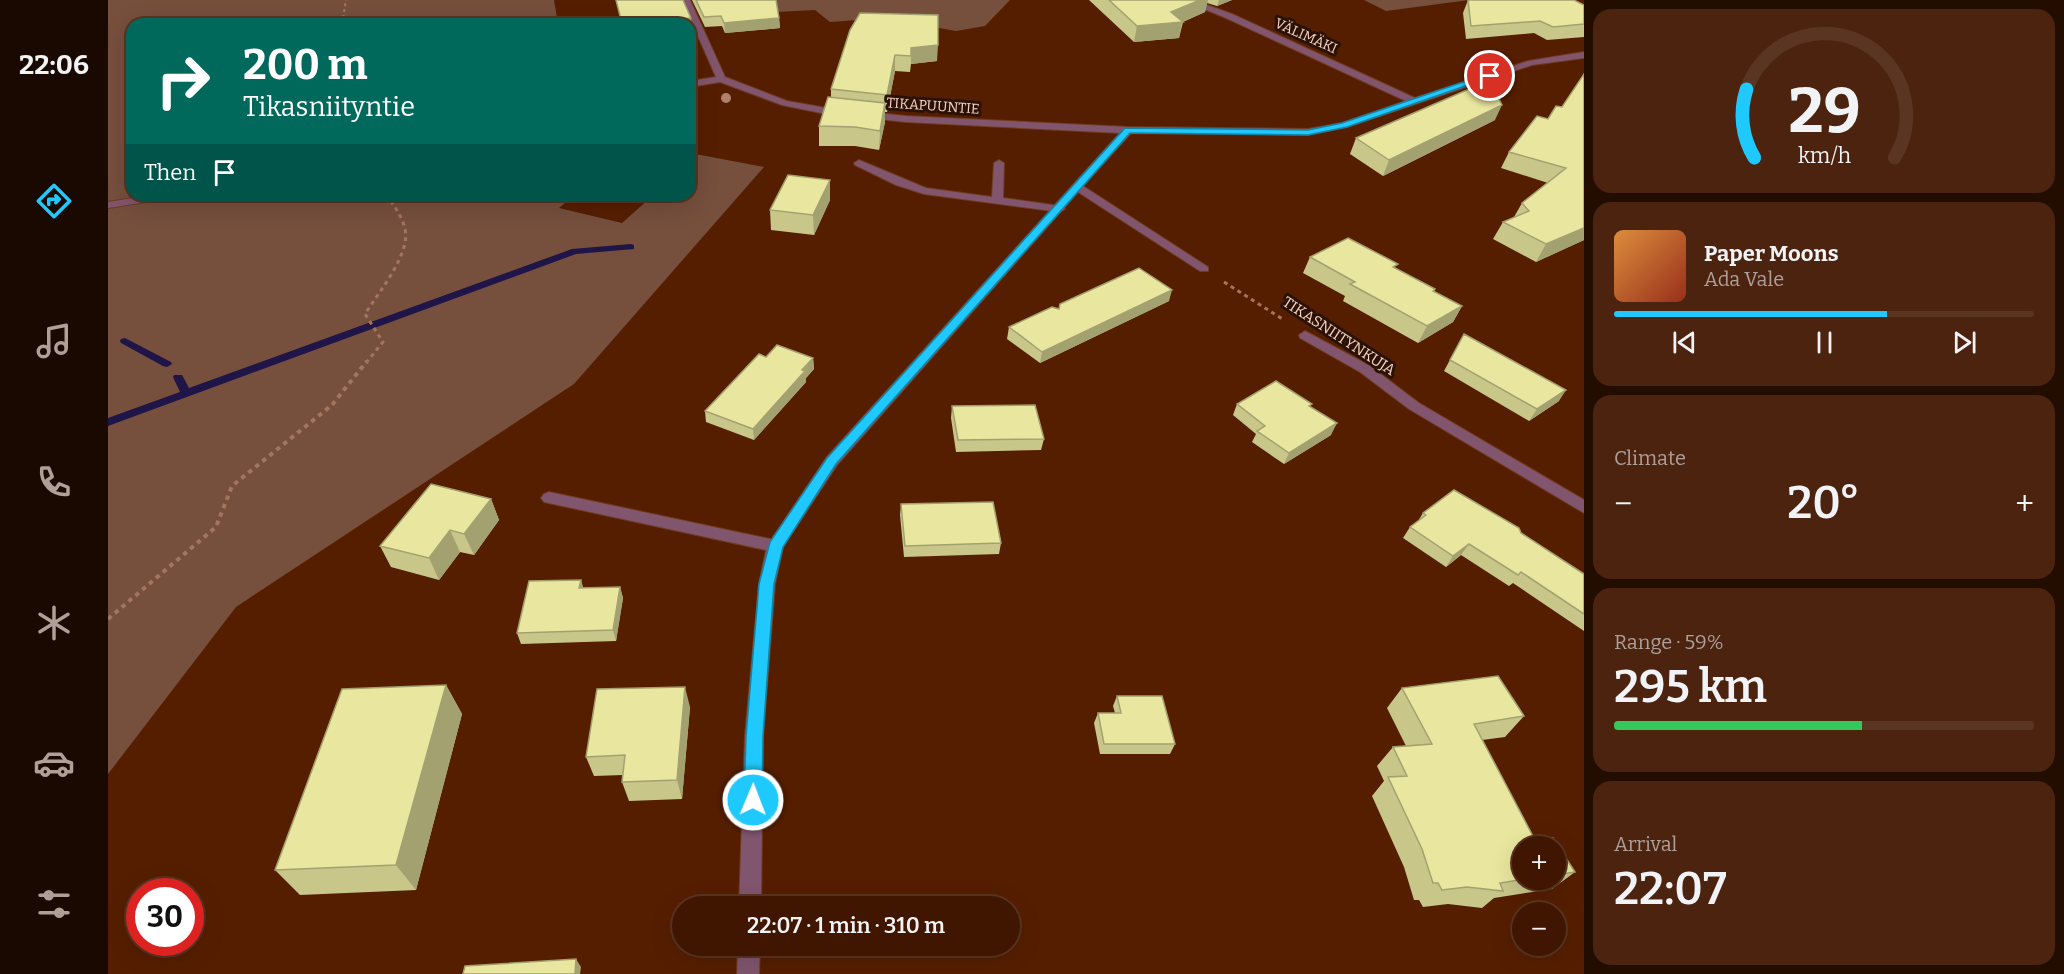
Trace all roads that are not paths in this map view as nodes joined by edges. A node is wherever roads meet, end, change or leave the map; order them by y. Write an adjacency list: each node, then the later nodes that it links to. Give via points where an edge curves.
1 (686, 0): 3 (street)
2 (1186, 0): 8 (street, VÄLIMÄKI)
3 (694, 18)
4 (696, 23): 6 (street)
5 (1584, 55): 8 (street, TIKAPUUNTIE, via 1531,63)
6 (721, 79): 7 (street); 9 (street, TIKAPUUNTIE, via 785,103 820,110 906,119)
7 (696, 83)
8 (1413, 101): 9 (street, TIKAPUUNTIE, via 1344,125 1308,132)
9 (1128, 130): 12 (street)
10 (859, 163): 14 (street, via 924,191)
11 (999, 163): 14 (street)
12 (1078, 188): 16 (street); 17 (street)
13 (134, 201): 15 (street)
14 (997, 202): 16 (street)
15 (108, 205)
16 (1059, 209): 21 (street, via 832,461)
17 (1204, 269)
18 (1305, 335): 20 (street, TIKASNIITYNKUJA, via 1365,369 1414,406)
19 (549, 498): 21 (street)
20 (1584, 507)
21 (776, 546): 22 (street, via 767,584 754,736)
22 (750, 896)
23 (749, 956): 24 (street)
24 (748, 974)

